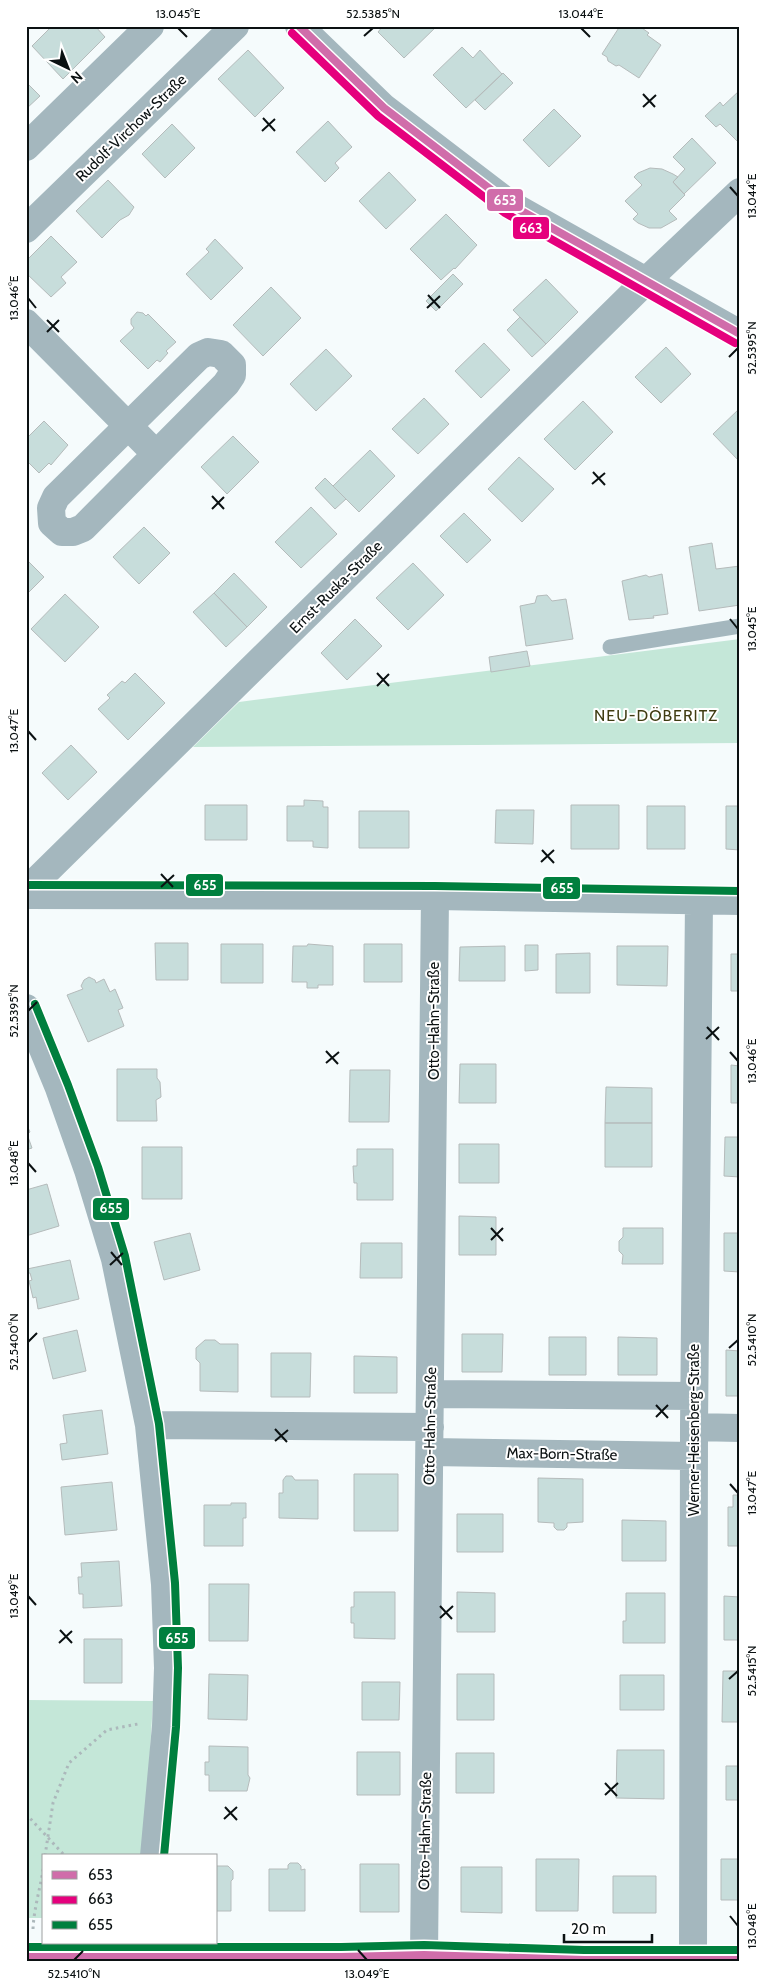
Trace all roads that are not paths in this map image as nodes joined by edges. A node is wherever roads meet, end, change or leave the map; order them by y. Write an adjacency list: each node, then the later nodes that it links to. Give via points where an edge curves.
1 (150, 26): 4 (street)
2 (235, 26): 6 (street, Rudolf-Virchow-Straße)
3 (299, 26): 7 (street, via 384,108 512,205)
4 (26, 147)
5 (740, 192): 7 (street, Ernst-Ruska-Straße)
6 (26, 229)
7 (645, 282): 9 (street); 14 (street, Ernst-Ruska-Straße)
8 (26, 323): 10 (street)
9 (740, 334)
10 (127, 426): 11 (street); 11 (street, via 199,356 208,352 221,354 232,366 232,375); 11 (street, via 56,497 51,508 52,523 62,532 83,528)
11 (156, 454)
12 (740, 626): 13 (lane)
13 (610, 647)
14 (26, 891)
15 (26, 895): 16 (street)
16 (435, 896): 17 (street); 20 (street, Otto-Hahn-Straße)
17 (699, 901): 18 (street); 21 (street, Werner-Heisenberg-Straße)
18 (740, 901)
19 (26, 1008): 22 (street, via 88,1170 115,1259)
20 (431, 1394): 21 (street); 25 (street, Otto-Hahn-Straße)
21 (694, 1396): 23 (street, Werner-Heisenberg-Straße)
22 (150, 1425): 25 (street, Max-Born-Straße); 27 (street, via 165,1584 168,1668)
23 (694, 1427): 24 (street); 26 (street, Werner-Heisenberg-Straße)
24 (740, 1428)
25 (430, 1439): 26 (street, Max-Born-Straße); 29 (street, Otto-Hahn-Straße)
26 (694, 1456): 31 (street, Werner-Heisenberg-Straße)
27 (154, 1854)
28 (146, 1950): 30 (street); 32 (street)
29 (424, 1955): 32 (street); 34 (street)
30 (28, 1957)
31 (693, 1958): 33 (street); 34 (street)
32 (341, 1959)
33 (740, 1960)
34 (584, 1961)

